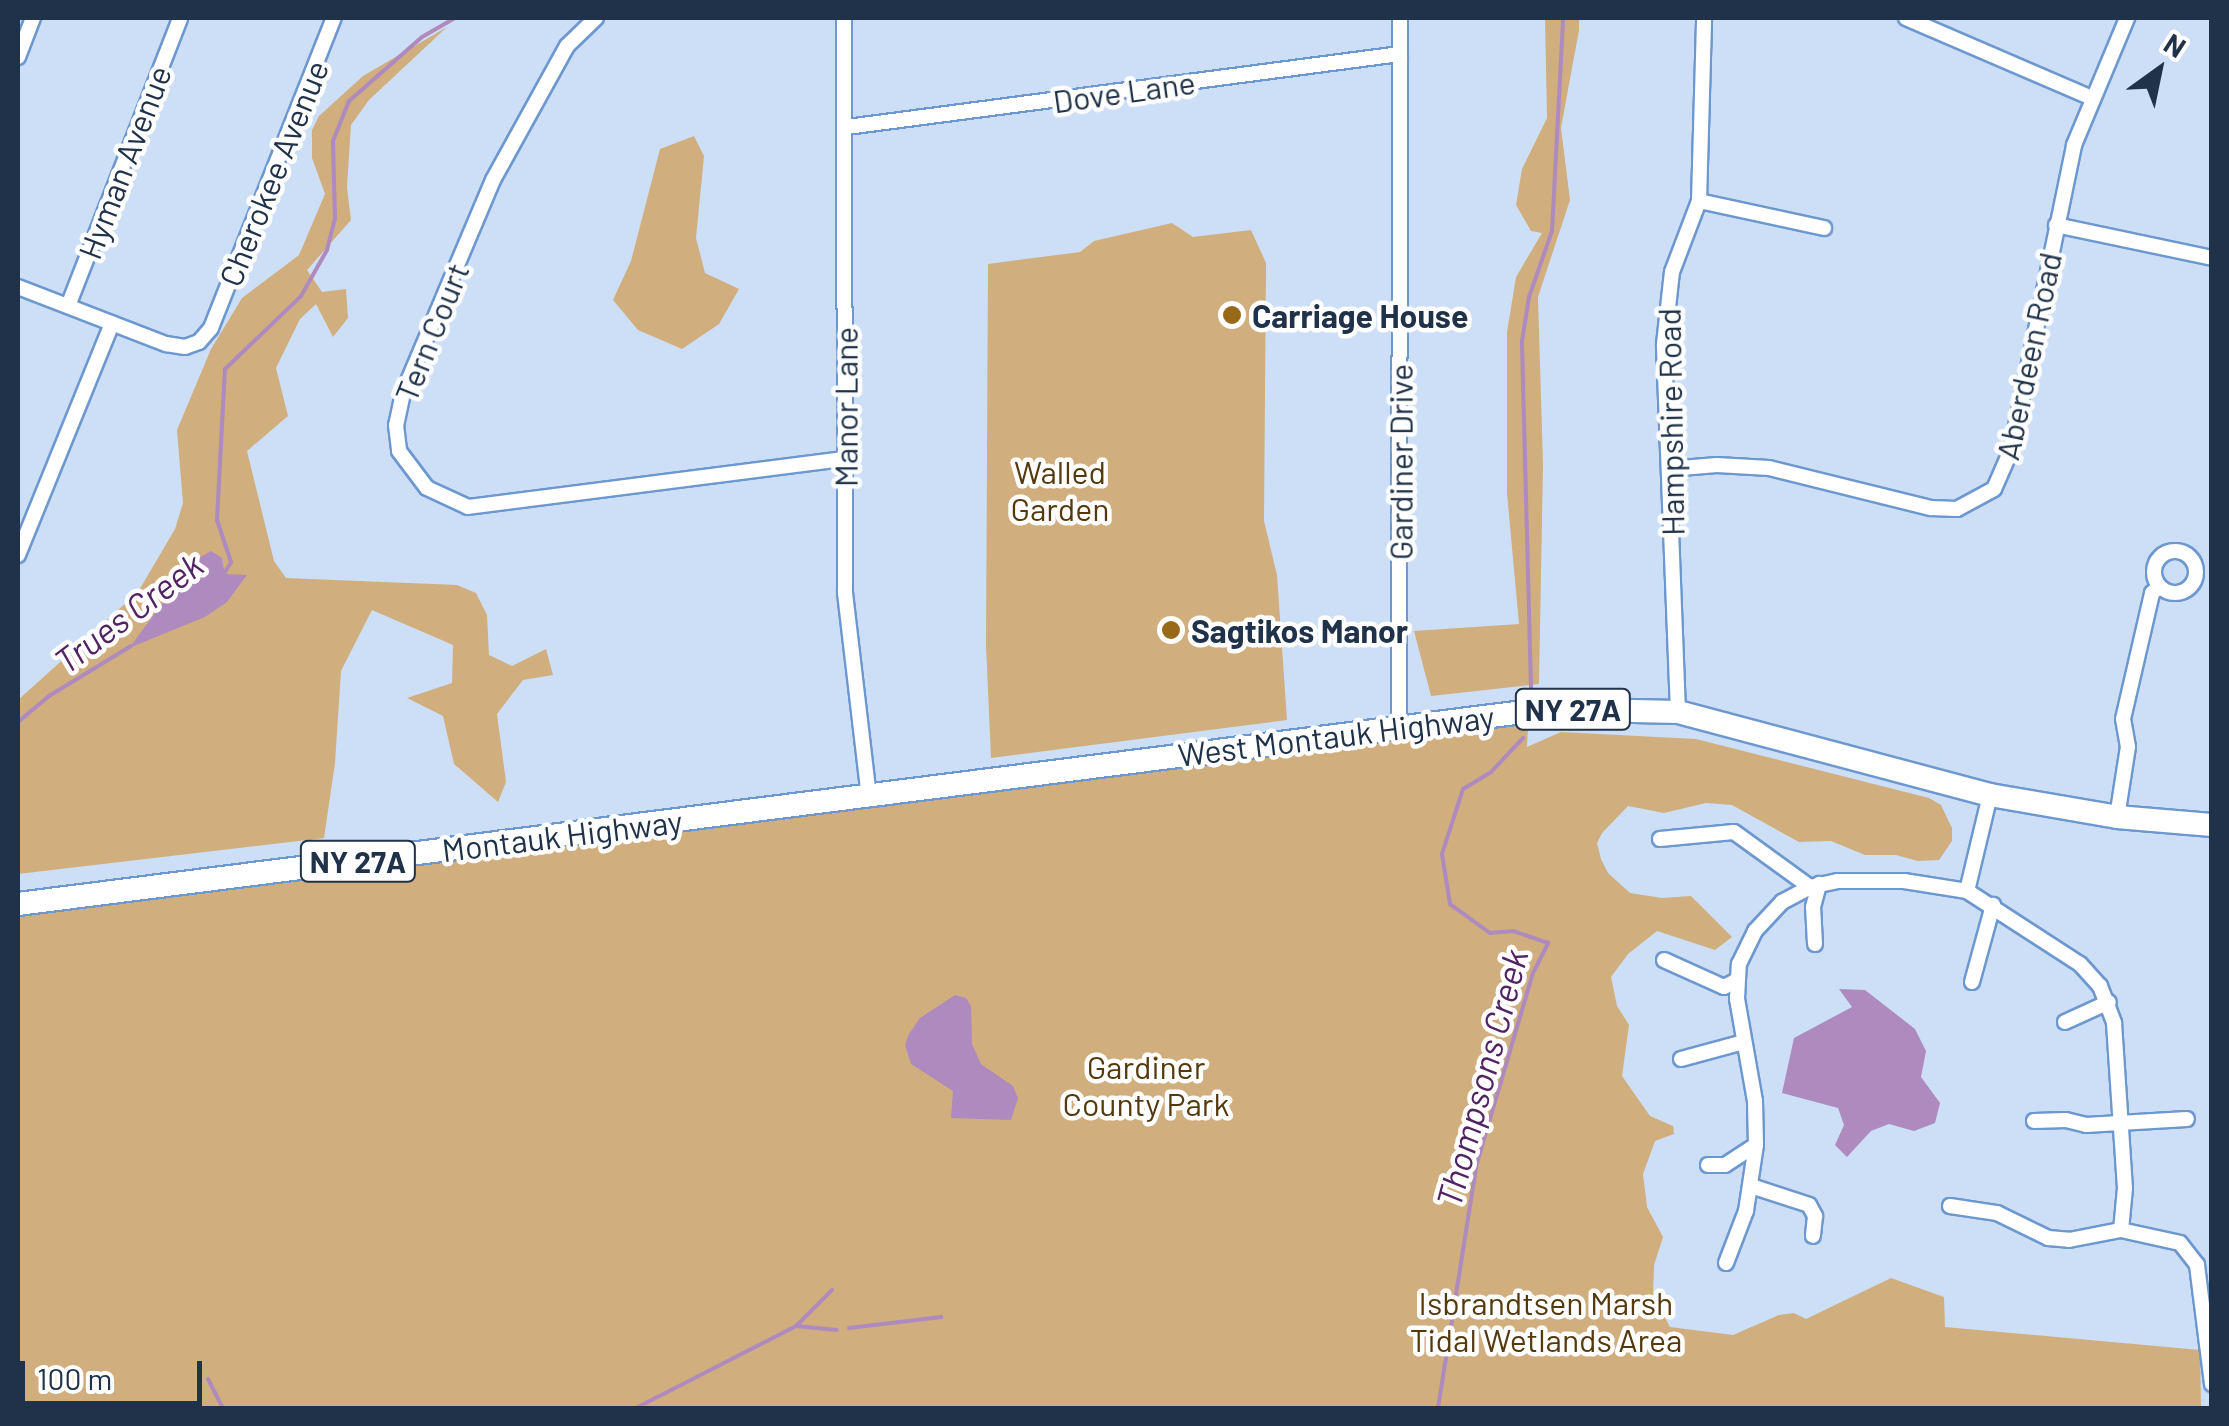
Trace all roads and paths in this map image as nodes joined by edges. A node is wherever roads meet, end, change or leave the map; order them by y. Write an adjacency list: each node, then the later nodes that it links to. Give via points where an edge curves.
1 (33, 18): 11 (street)
2 (180, 18): 19 (street, Hyman Avenue)
3 (334, 18): 20 (street, Cherokee Avenue, via 211,328 185,347)
4 (596, 18): 21 (street, Tern Court, via 567,46 493,180 403,393 396,425 400,451 427,488 468,507)
5 (844, 18): 13 (street, Manor Lane)
6 (1400, 18): 10 (street, Gardiner Drive)
7 (1704, 18): 14 (street, Hampshire Road)
8 (1906, 18): 12 (street)
9 (2126, 18): 12 (street, Aberdeen Road)
10 (1400, 54): 13 (street, Dove Lane); 26 (street, Gardiner Drive)
11 (18, 57)
12 (2092, 98): 15 (street, Aberdeen Road)
13 (847, 127): 21 (street, Manor Lane)
14 (1699, 201): 16 (street); 22 (street, Hampshire Road, via 1666,304)
15 (2056, 225): 17 (street); 22 (street, Aberdeen Road, via 2011,450 1994,488 1976,502 1931,508 1769,468)
16 (1824, 228)
17 (2212, 258)
18 (18, 287): 19 (street)
19 (68, 306): 20 (street)
20 (112, 323): 23 (street)
21 (845, 459): 28 (street, Manor Lane, via 845,593)
22 (1668, 469): 25 (street, Hampshire Road)
23 (18, 555)
24 (2159, 587): 29 (street, via 2152,593 2123,719 2128,747)
25 (1678, 712): 26 (main road, West Montauk Highway / NY 27A, via 1546,709); 27 (main road, West Montauk Highway / NY 27A)
26 (1400, 727): 28 (main road, West Montauk Highway / NY 27A)
27 (1990, 794): 29 (main road, West Montauk Highway / NY 27A); 33 (street)
28 (869, 796): 34 (main road, Montauk Highway / NY 27A)
29 (2118, 817): 30 (main road, West Montauk Highway / NY 27A)
30 (2212, 825)
31 (1660, 839): 32 (street, via 1734,832)
32 (1814, 886): 33 (street, via 1879,880); 36 (street); 38 (street, via 1782,902 1755,931)
33 (1967, 891): 35 (street)
34 (18, 904)
35 (1993, 905): 39 (street); 40 (street, via 2080,964)
36 (1814, 944)
37 (1664, 960): 38 (street, via 1724,987)
38 (1736, 982): 42 (street)
39 (1972, 982)
40 (2109, 1002): 41 (street); 45 (street)
41 (2065, 1022)
42 (1744, 1042): 43 (street); 47 (street)
43 (1681, 1059)
44 (2187, 1119): 45 (street)
45 (2120, 1120): 46 (street, via 2086,1126); 51 (street)
46 (2034, 1121)
47 (1756, 1144): 48 (street, via 1725,1165); 49 (street)
48 (1708, 1165)
49 (1751, 1186): 52 (street, via 1809,1205); 53 (street)
50 (1950, 1206): 51 (street, via 1997,1213 2048,1238)
51 (2122, 1230): 54 (street, via 2164,1236 2191,1252)
52 (1813, 1236)
53 (1726, 1263)
54 (2212, 1384)

